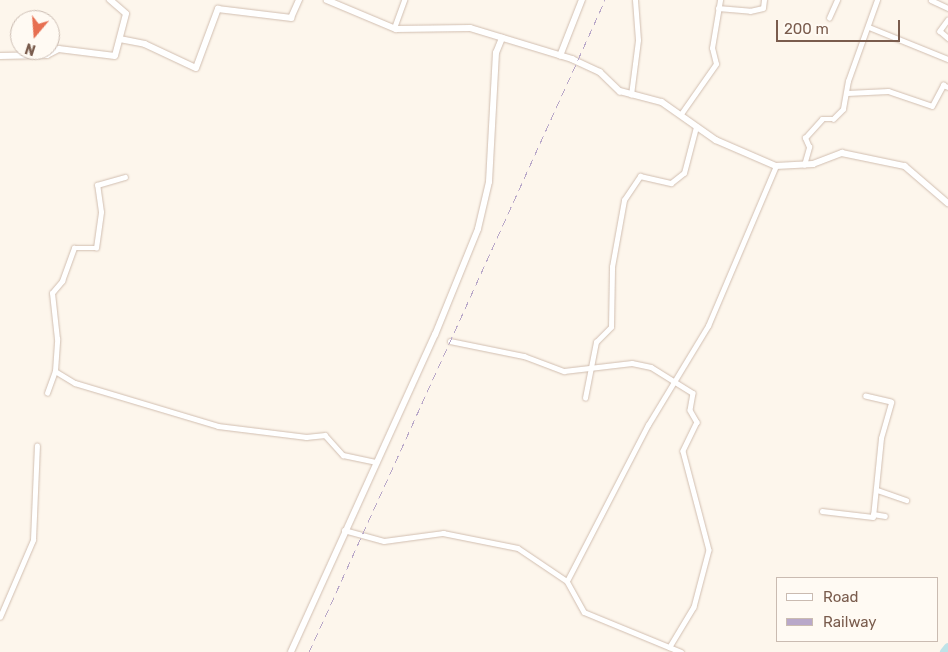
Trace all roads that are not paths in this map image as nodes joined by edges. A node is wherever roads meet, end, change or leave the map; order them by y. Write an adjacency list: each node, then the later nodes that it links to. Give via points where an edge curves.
1 (110, 0): 20 (street, via 125,12)
2 (299, 0): 20 (street, via 295,16 288,18 219,8 196,68 145,44)
3 (327, 0): 17 (street)
4 (404, 0): 17 (street)
5 (582, 0): 22 (street)
6 (635, 0): 26 (street, via 638,40)
7 (720, 0): 12 (street)
8 (764, 0): 12 (street, via 763,8 750,11)
9 (837, 0): 14 (street)
10 (877, 0): 16 (street)
11 (931, 0): 13 (street)
12 (718, 8): 27 (street, via 712,48 716,64)
13 (948, 8)
14 (829, 18)
15 (948, 20): 19 (street, via 940,31)
16 (869, 26): 23 (street); 25 (street)
17 (394, 28): 18 (street, via 466,28)
18 (502, 38): 22 (street); 41 (street, via 496,53 490,170 482,215 442,317)
19 (948, 38)
20 (120, 39): 21 (street, via 114,57 59,49 47,55)
21 (0, 56)
22 (560, 56): 26 (street, via 593,68)
23 (948, 59)
24 (948, 86): 25 (street, via 943,85 932,106 888,91)
25 (847, 93): 29 (street, via 843,110 833,119 822,118 805,138 809,148)
26 (631, 95): 27 (street, via 662,102)
27 (681, 114): 28 (street)
28 (696, 127): 30 (street); 34 (street, via 684,172 670,183 640,176 624,200 612,267 611,327 596,342)
29 (804, 165): 30 (street); 32 (street, via 842,153 880,159 910,168)
30 (776, 166): 36 (street, via 708,326)
31 (126, 177): 35 (street, via 97,185 100,212 96,248 74,248 62,282 52,293)
32 (948, 203)
33 (450, 341): 34 (street, via 524,356 564,371)
34 (588, 367): 36 (street, via 632,363 651,367); 39 (street)
35 (55, 371): 37 (street); 41 (street, via 75,383 218,426 306,437 325,434 343,455)
36 (674, 382): 48 (street); 50 (street, via 693,393 690,410 697,422 683,451 709,550 694,608)
37 (48, 393)
38 (866, 396): 42 (street, via 891,402 881,438)
39 (585, 398)
40 (37, 446): 49 (street, via 33,540)
41 (376, 462): 47 (street)
42 (877, 490): 43 (street); 45 (street)
43 (906, 500)
44 (822, 512): 45 (street, via 873,517)
45 (873, 514): 46 (street)
46 (885, 516)
47 (344, 530): 48 (street, via 384,542 443,533 510,546); 51 (street)
48 (566, 581): 50 (street, via 584,612)
49 (0, 617)
50 (670, 647): 52 (street)
51 (291, 652)
52 (681, 652)

